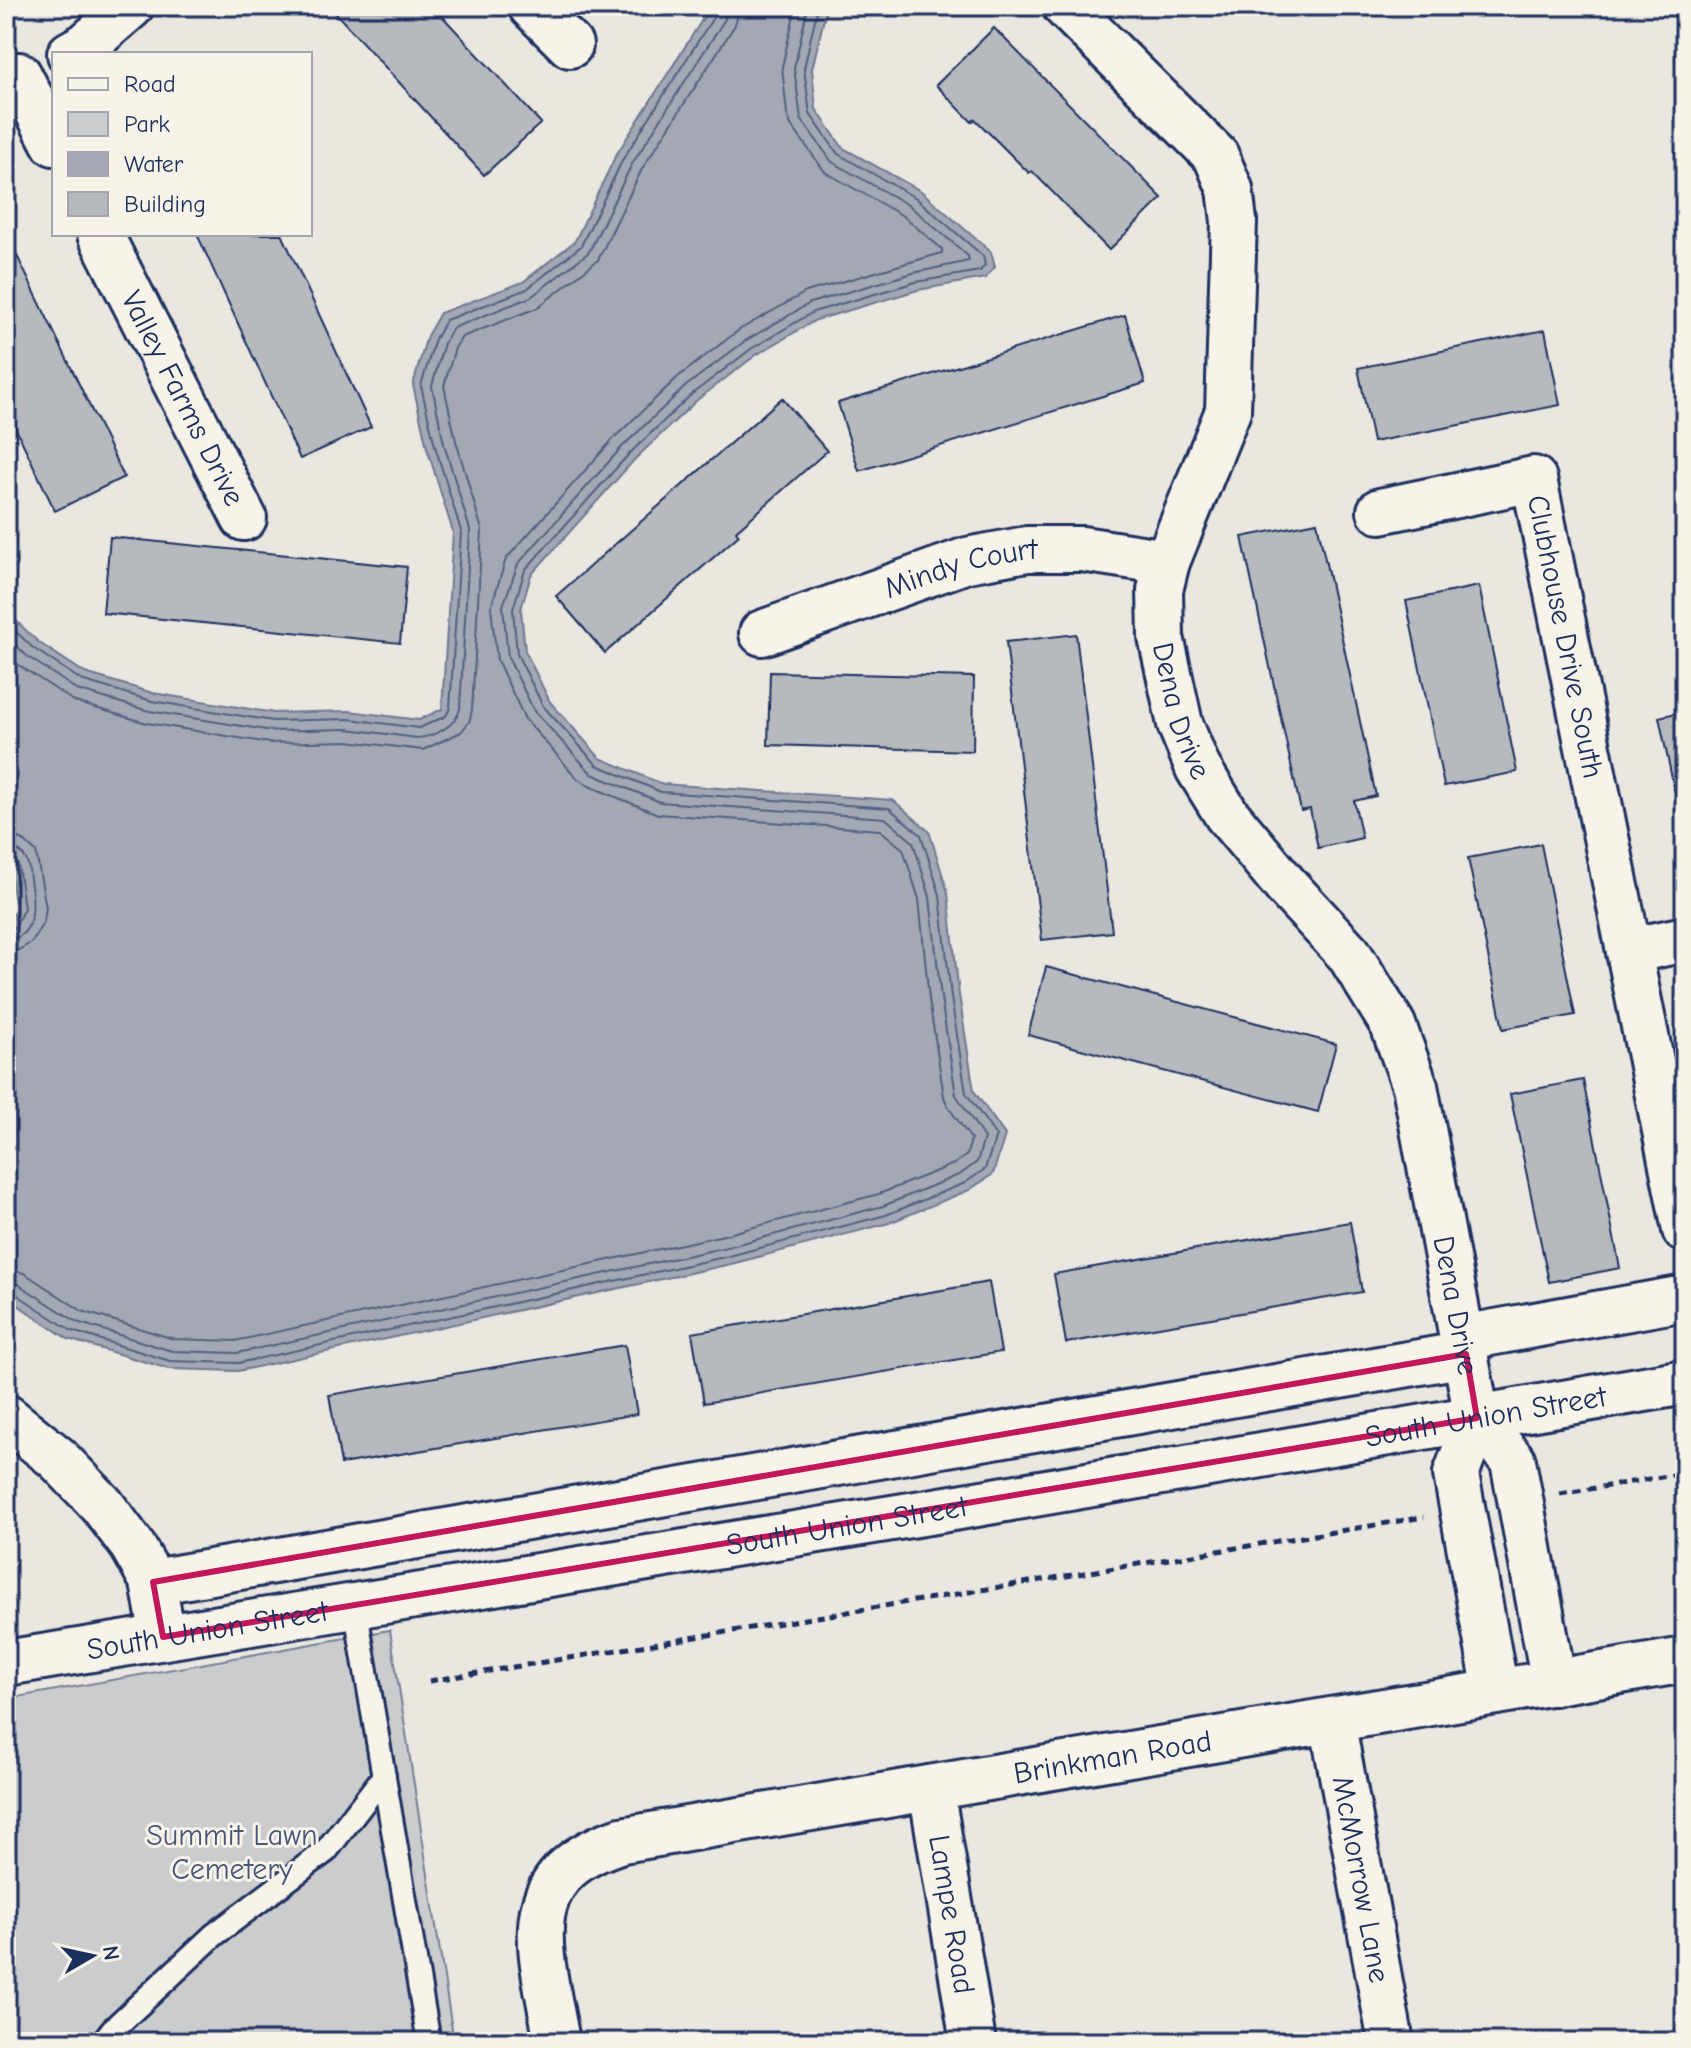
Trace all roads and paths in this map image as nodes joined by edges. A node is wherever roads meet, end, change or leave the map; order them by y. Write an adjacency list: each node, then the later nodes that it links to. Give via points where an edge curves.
1 (131, 6): 5 (street)
2 (531, 6): 4 (street)
3 (1065, 6): 11 (street, Dena Drive, via 1216,156 1230,189 1234,221 1228,411)
4 (570, 45)
5 (74, 52)
6 (26, 72): 7 (street)
7 (52, 138)
8 (101, 236): 10 (street, Valley Farms Drive)
9 (1380, 511): 14 (street, Clubhouse Drive South, via 1534,479)
10 (244, 518)
11 (1167, 562): 12 (street, Mindy Court, via 1082,549 1027,549 967,560); 17 (street, Dena Drive, via 1160,590 1161,637 1180,724 1198,768 1227,815 1349,954 1393,1025 1415,1086)
12 (762, 633)
13 (1685, 939): 14 (street)
14 (1629, 951): 15 (street, Clubhouse Drive South)
15 (1685, 1230)
16 (1685, 1298): 17 (street, South Union Street)
17 (1464, 1346): 20 (street, Dena Drive); 24 (street, South Union Street)
18 (1685, 1382): 20 (street, South Union Street)
19 (6, 1417): 24 (street, via 57,1458 102,1505)
20 (1477, 1418): 22 (street, via 1513,1461); 23 (street, via 1456,1474); 25 (street, South Union Street)
21 (1685, 1473): 22 (path)
22 (1521, 1501): 30 (street)
23 (1462, 1511): 29 (path); 31 (street)
24 (153, 1582): 26 (street)
25 (355, 1606): 26 (street, South Union Street); 33 (lane)
26 (163, 1637): 28 (street, South Union Street)
27 (1685, 1660): 30 (street, Brinkman Road)
28 (6, 1663)
29 (429, 1681)
30 (1554, 1683): 31 (street, Brinkman Road)
31 (1496, 1692): 32 (street, Brinkman Road)
32 (1332, 1720): 34 (street, Brinkman Road); 35 (street, McMorrow Lane)
33 (384, 1776): 36 (lane, via 326,1851 214,1935); 37 (lane)
34 (931, 1788): 38 (street, Brinkman Road, via 622,1840 570,1864 543,1906 539,1933); 39 (street, Lampe Road)
35 (1390, 2037)
36 (103, 2042)
37 (429, 2042)
38 (557, 2042)
39 (973, 2042)

